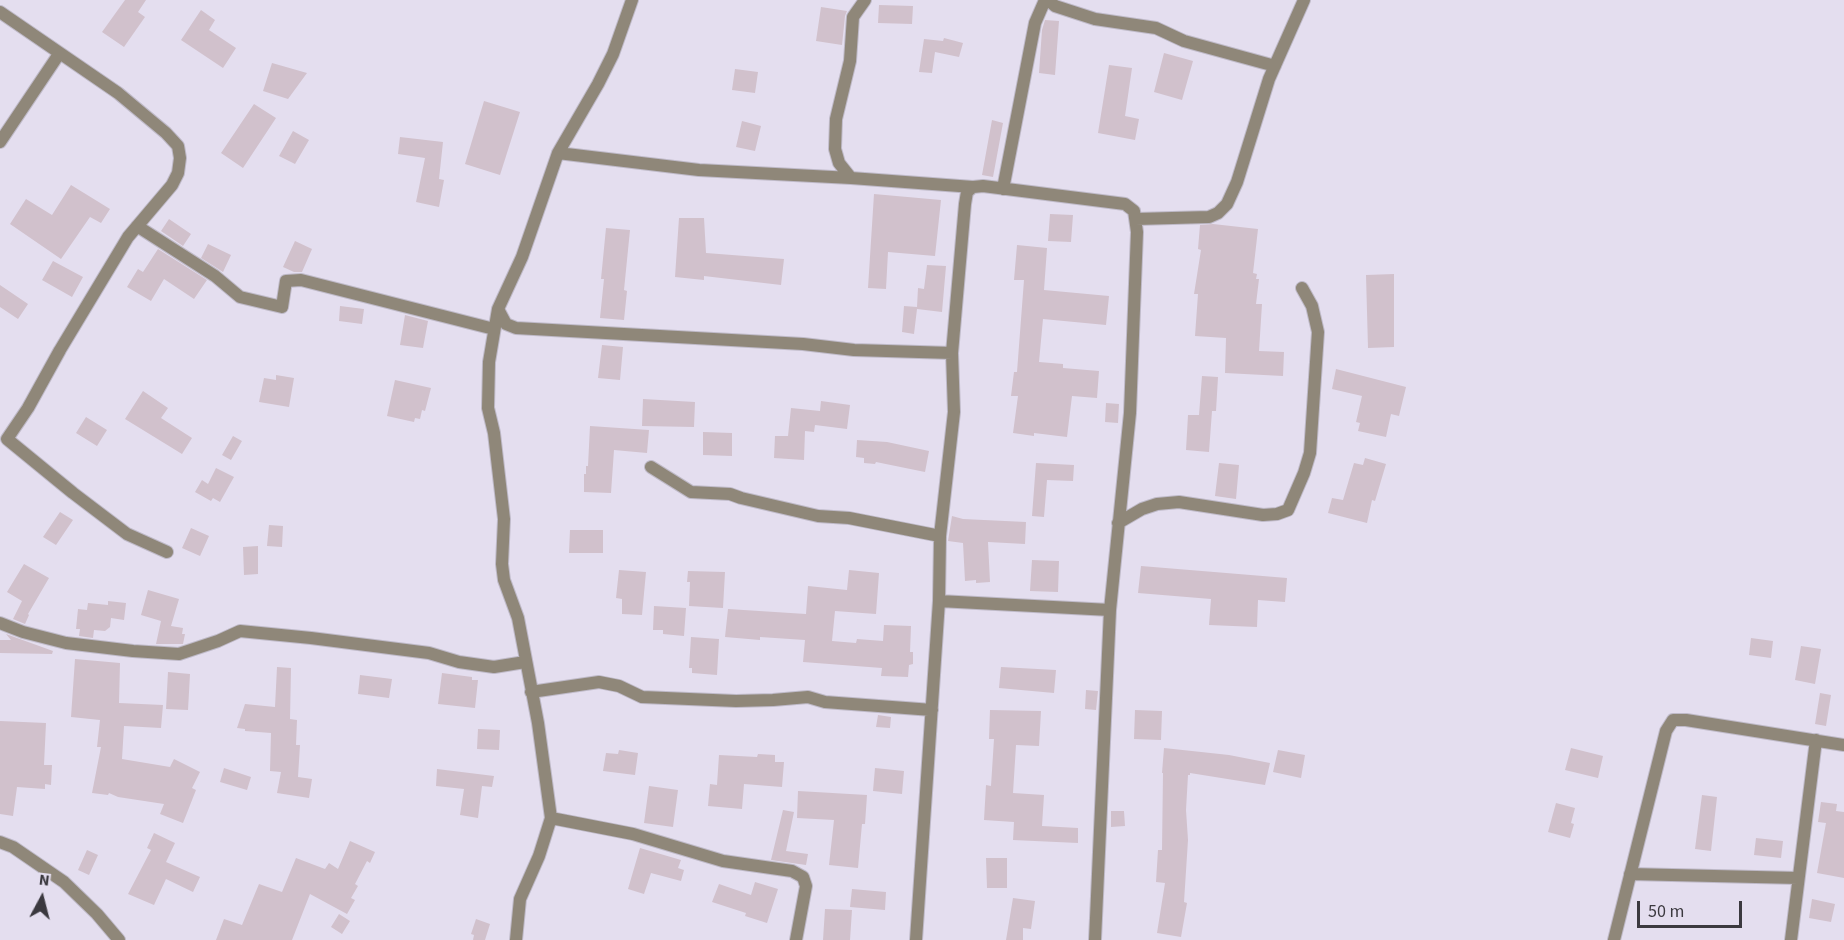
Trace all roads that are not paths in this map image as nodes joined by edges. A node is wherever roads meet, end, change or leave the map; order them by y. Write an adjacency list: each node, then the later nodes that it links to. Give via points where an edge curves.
1 (632, 0): 9 (street, via 608,64)
2 (864, 0): 10 (street, via 853,17 850,61 836,120 835,149 839,163)
3 (1046, 0): 7 (street, via 1095,19 1156,28 1184,41); 12 (street, via 1035,23)
4 (1304, 0): 7 (street)
5 (0, 12): 6 (street)
6 (59, 54): 8 (street); 14 (street, via 117,93 178,147 178,173 172,185)
7 (1275, 66): 13 (street, via 1227,204 1209,217)
8 (0, 142)
9 (558, 153): 10 (street, via 699,170); 16 (street, via 522,257)
10 (851, 178): 11 (street)
11 (973, 187): 12 (street); 18 (street, via 967,192 965,204)
12 (1003, 189): 13 (street, via 1125,204 1134,211)
13 (1136, 219): 20 (street, via 1130,413)
14 (137, 226): 17 (street, via 215,276 240,297 282,307 286,281 301,280); 22 (street, via 7,439 127,534)
15 (1302, 288): 20 (street, via 1312,306 1318,332 1310,453 1288,510 1263,515 1179,502 1150,506)
16 (498, 309): 17 (street); 18 (street, via 506,324 516,328 803,344 854,351)
17 (494, 329): 26 (street, via 487,389 504,519 502,564 518,618)
18 (952, 352): 21 (street, via 954,412)
19 (651, 467): 21 (street, via 692,492 730,494 818,516 849,518)
20 (1118, 523): 24 (street)
21 (940, 536): 23 (street)
22 (167, 552)
23 (939, 601): 24 (street); 28 (street)
24 (1110, 610): 39 (street)
25 (0, 623): 26 (street, via 66,643 133,651 179,654 240,631 429,653 494,667)
26 (525, 662): 27 (street)
27 (531, 692): 28 (street, via 599,682 642,697 735,701 808,697 825,702); 31 (street)
28 (932, 710): 38 (street)
29 (1816, 740): 30 (street); 33 (street, via 1673,720 1666,731); 34 (street)
30 (1844, 745)
31 (551, 818): 36 (street, via 520,899); 37 (street, via 633,834 723,861 792,871 803,878 806,886)
32 (0, 842): 35 (street, via 64,882)
33 (1630, 874): 34 (street); 40 (street)
34 (1798, 878): 41 (street)
35 (119, 940)
36 (516, 940)
37 (796, 940)
38 (916, 940)
39 (1095, 940)
40 (1614, 940)
41 (1791, 940)

